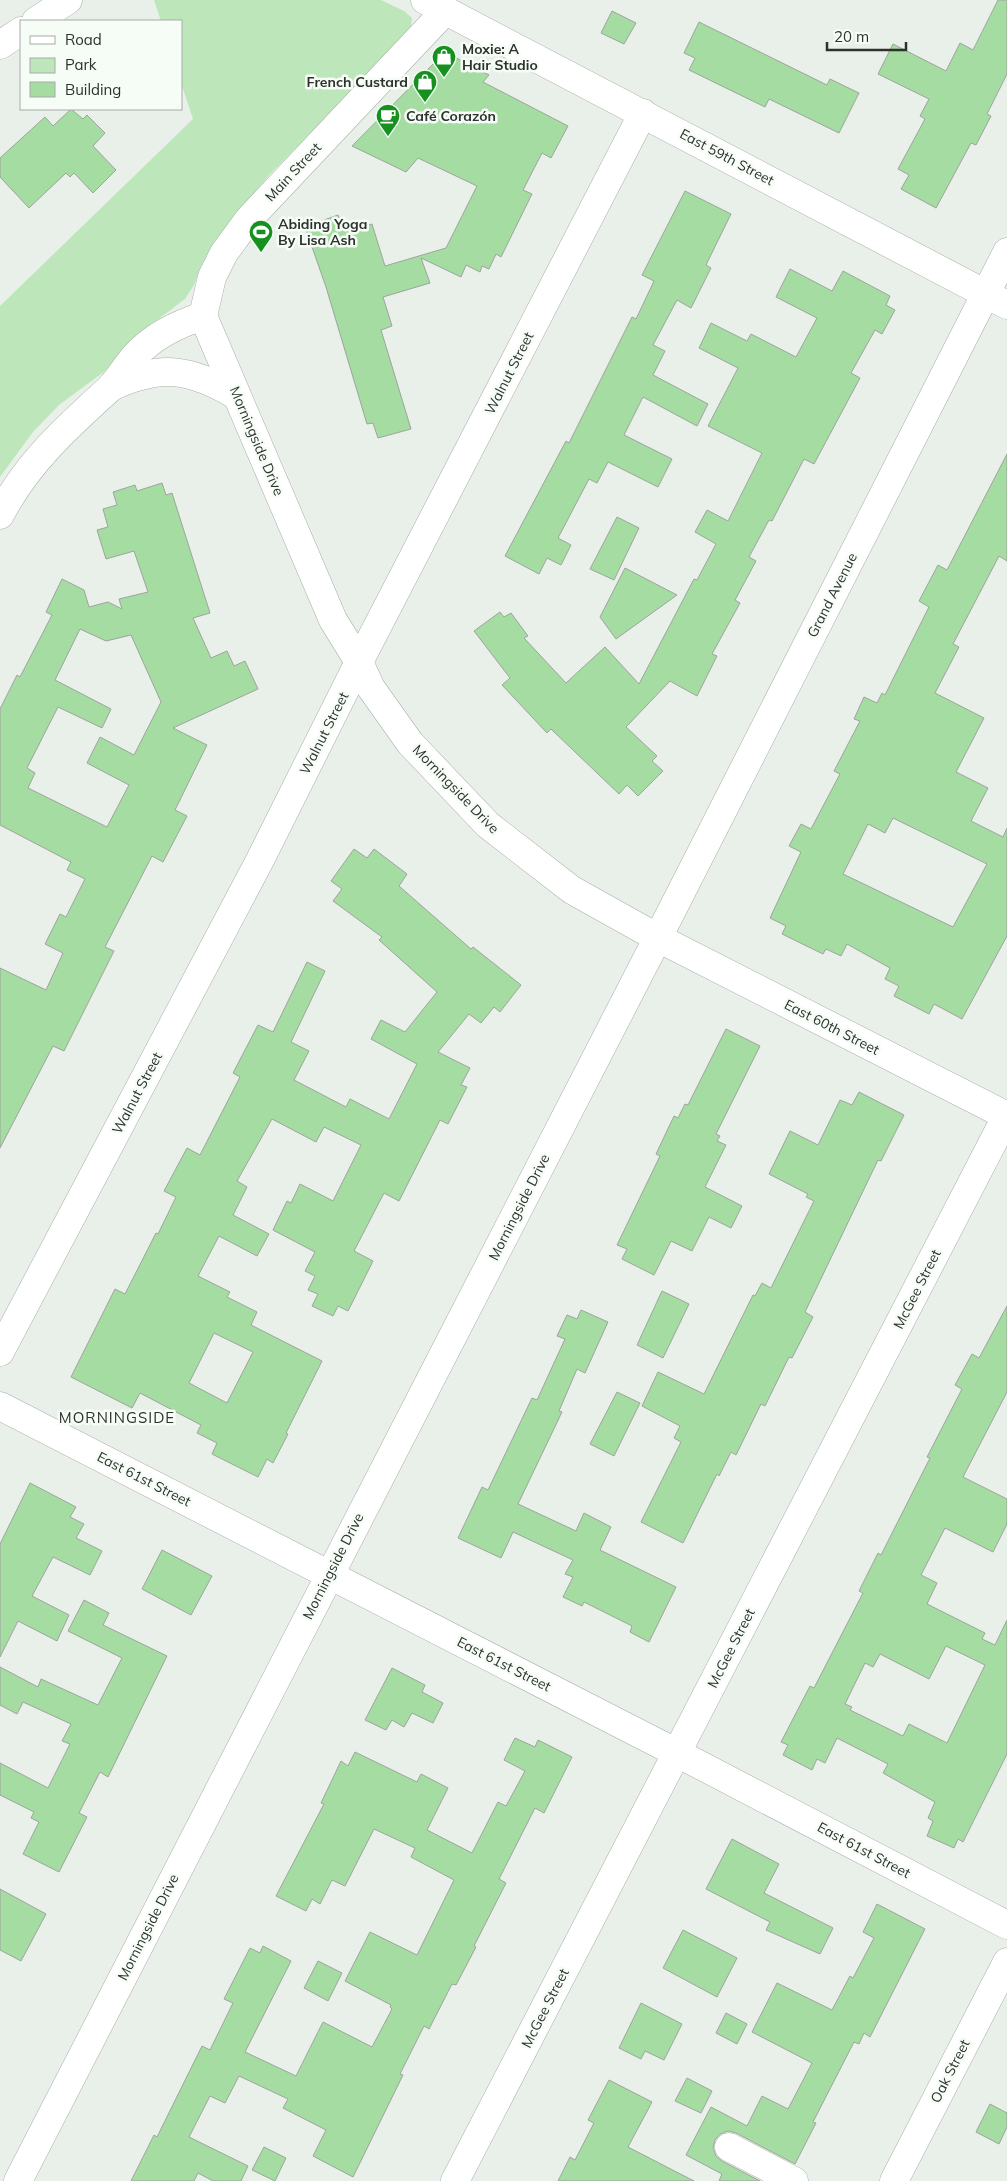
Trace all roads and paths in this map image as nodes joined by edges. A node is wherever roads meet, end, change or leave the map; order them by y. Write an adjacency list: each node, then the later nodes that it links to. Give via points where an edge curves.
1 (68, 0): 3 (street)
2 (435, 5): 6 (street, East 59th Street); 9 (street, Main Street, via 249,219 224,253 212,277)
3 (38, 20)
4 (20, 32): 5 (street)
5 (0, 45)
6 (643, 113): 8 (street, East 59th Street); 13 (street, Walnut Street)
7 (1007, 252): 8 (street, Grand Avenue)
8 (996, 299): 14 (street, Grand Avenue)
9 (203, 316): 10 (street, via 158,336 136,355); 11 (street, Morningside Drive)
10 (111, 387): 11 (street, via 134,376 175,372 218,384); 12 (street, via 54,439 27,471)
11 (238, 396): 13 (street, Morningside Drive, via 333,620)
12 (0, 515)
13 (359, 662): 14 (street, Morningside Drive, via 371,688 410,743 488,825 572,890); 16 (street, Walnut Street, via 260,860)
14 (658, 938): 15 (street, East 60th Street); 18 (street, Morningside Drive)
15 (1007, 1116): 19 (street, McGee Street)
16 (0, 1352)
17 (0, 1406): 18 (street, East 61st Street)
18 (329, 1574): 19 (street, East 61st Street); 23 (street, Morningside Drive)
19 (677, 1752): 20 (street, East 61st Street); 24 (street, McGee Street)
20 (1007, 1925)
21 (1007, 1962): 26 (street, Oak Street)
22 (728, 2148): 25 (street)
23 (18, 2181)
24 (455, 2181)
25 (794, 2181)
26 (894, 2181)

